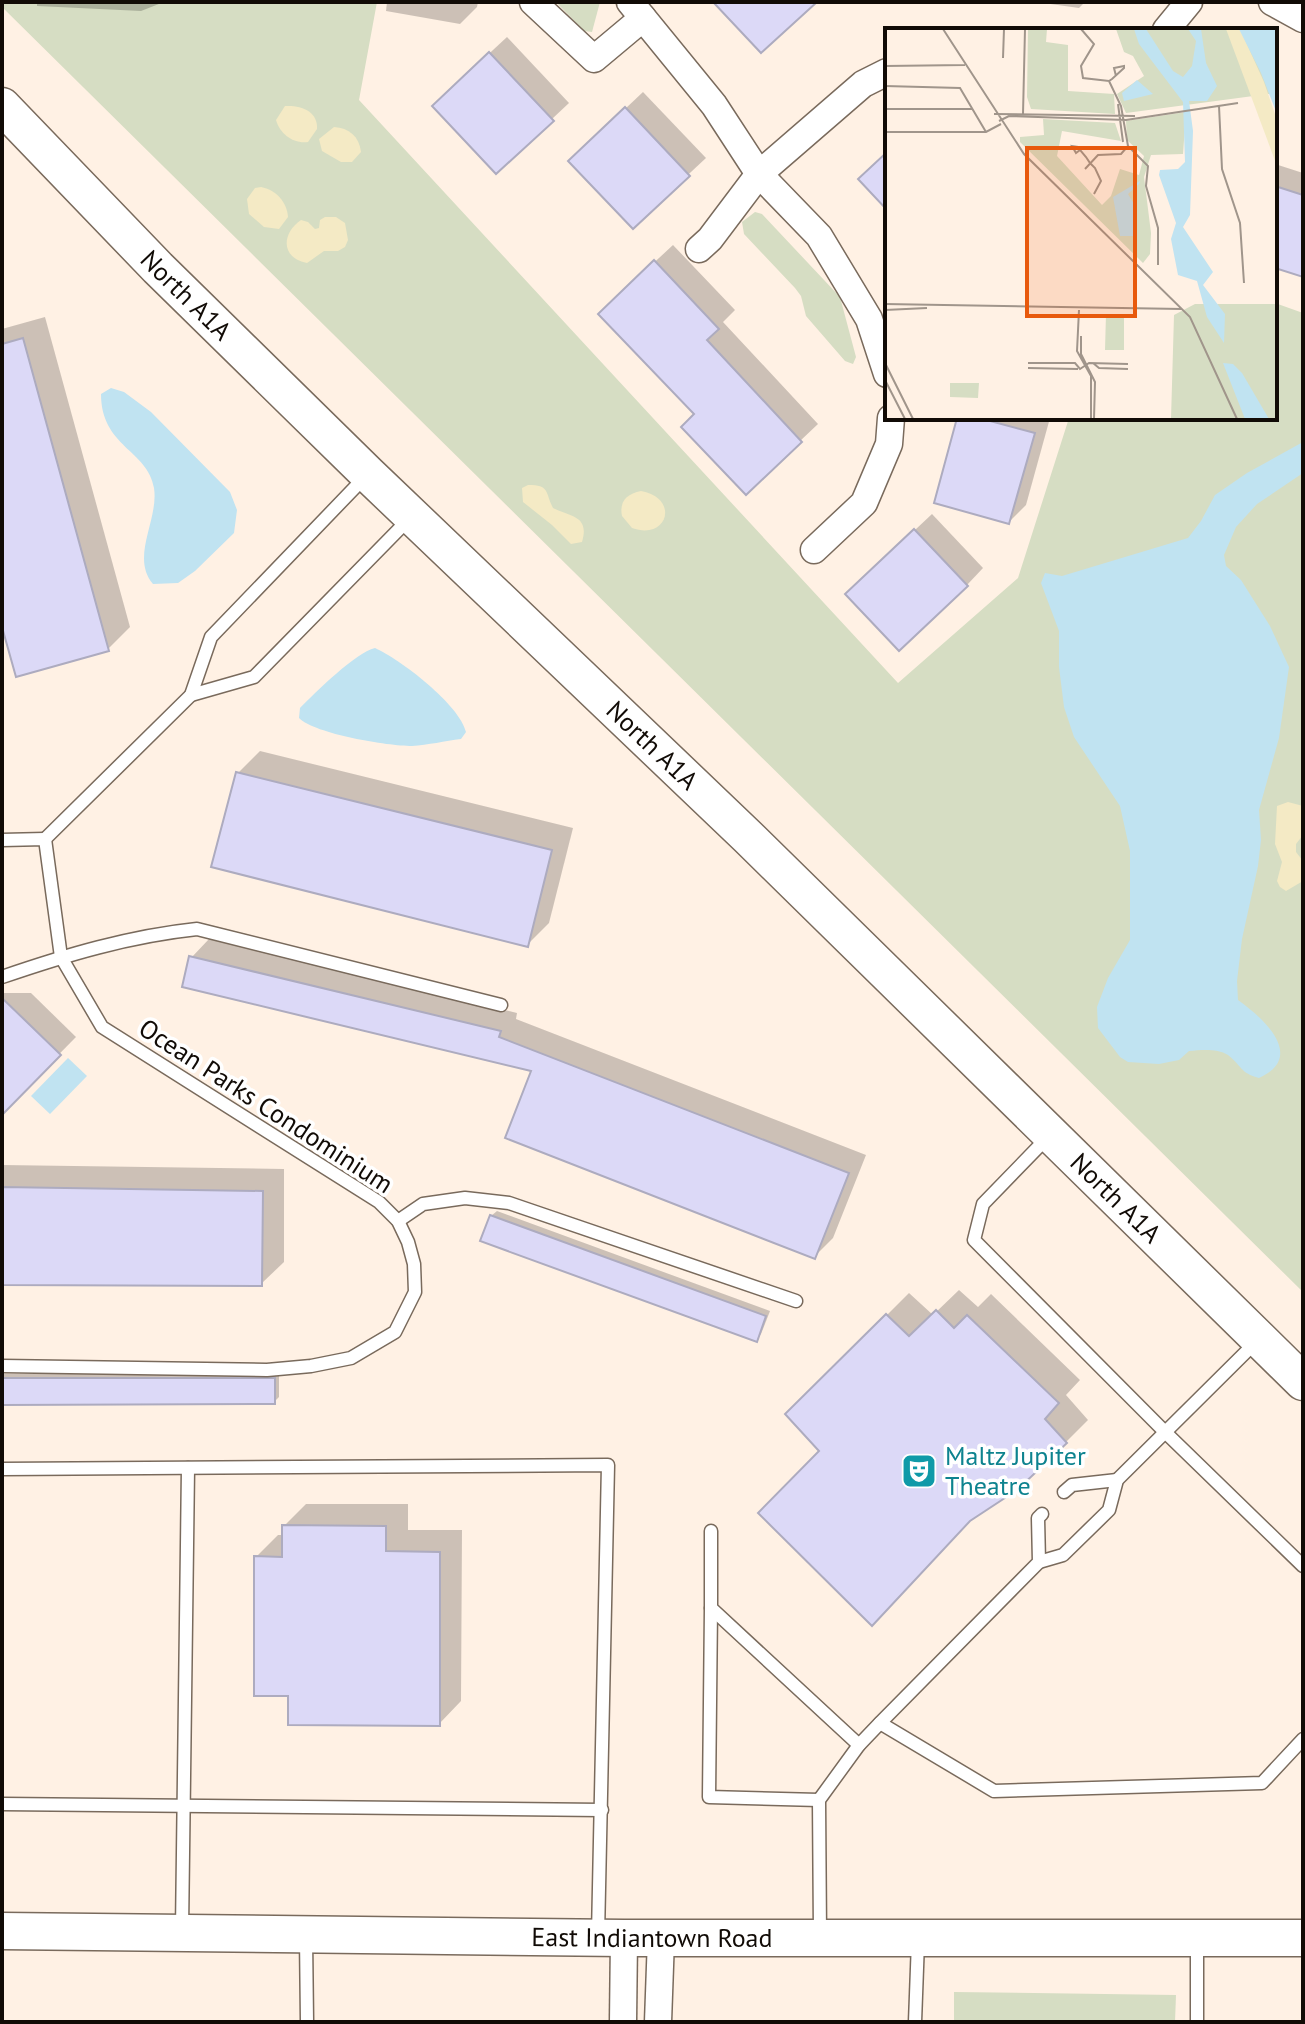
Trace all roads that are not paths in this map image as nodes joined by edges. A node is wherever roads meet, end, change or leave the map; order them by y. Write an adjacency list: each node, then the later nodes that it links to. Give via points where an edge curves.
1 (533, 2): 4 (street, via 594,59)
2 (1189, 2): 6 (street)
3 (1272, 2): 5 (street)
4 (637, 10): 9 (street, via 714,105)
5 (1303, 19)
6 (1168, 28)
7 (885, 73): 9 (street, via 863,84)
8 (2, 106): 13 (street, North A1A)
9 (759, 174): 10 (street); 11 (street, via 819,236 869,319)
10 (699, 249)
11 (885, 368)
12 (891, 420): 15 (street, via 889,444 864,503)
13 (368, 474): 14 (street, North A1A); 16 (lane, via 211,637)
14 (412, 516): 16 (lane, via 254,677); 22 (street, North A1A)
15 (814, 550)
16 (191, 695): 17 (lane)
17 (45, 839): 18 (lane); 19 (lane, Ocean Parks Condominium)
18 (2, 840)
19 (61, 957): 20 (lane); 21 (lane, via 153,933 197,929); 23 (lane, Ocean Parks Condominium, via 102,1027 379,1202)
20 (2, 977)
21 (501, 1005)
22 (1051, 1135): 25 (street, North A1A); 28 (lane, via 983,1204 974,1240)
23 (398, 1221): 24 (lane, via 423,1204 465,1198 509,1203); 26 (lane, Ocean Parks Condominium, via 414,1264 415,1292 395,1332 351,1358 267,1370)
24 (796, 1301)
25 (1258, 1340): 27 (street, North A1A); 28 (lane)
26 (2, 1366)
27 (1303, 1382)
28 (1165, 1432): 31 (lane); 36 (lane)
29 (188, 1468): 30 (lane); 43 (lane); 44 (lane, via 608,1465)
30 (2, 1469)
31 (1117, 1480): 32 (lane, via 1072,1485); 35 (lane, via 1109,1510 1063,1555)
32 (1064, 1492)
33 (1042, 1514): 35 (lane)
34 (711, 1531): 37 (lane)
35 (1039, 1562): 38 (lane)
36 (1303, 1566)
37 (711, 1608): 40 (lane); 41 (lane, via 709,1797)
38 (880, 1723): 39 (lane, via 994,1791 1262,1783); 40 (lane)
39 (1303, 1739)
40 (859, 1745): 41 (lane)
41 (819, 1800): 50 (lane)
42 (2, 1804): 43 (lane)
43 (184, 1806): 44 (lane); 46 (lane)
44 (602, 1810): 48 (lane)
45 (2, 1931): 46 (street, East Indiantown Road)
46 (182, 1933): 47 (street, East Indiantown Road)
47 (306, 1935): 48 (street, East Indiantown Road); 54 (lane)
48 (611, 1938): 49 (street, East Indiantown Road); 55 (street)
49 (661, 1938): 50 (street, East Indiantown Road); 56 (street)
50 (820, 1938): 51 (street, East Indiantown Road)
51 (918, 1938): 52 (street, East Indiantown Road); 57 (lane)
52 (1196, 1938): 53 (street, East Indiantown Road); 58 (lane)
53 (1303, 1938)
54 (307, 2022)
55 (623, 2022)
56 (658, 2022)
57 (915, 2022)
58 (1197, 2022)

